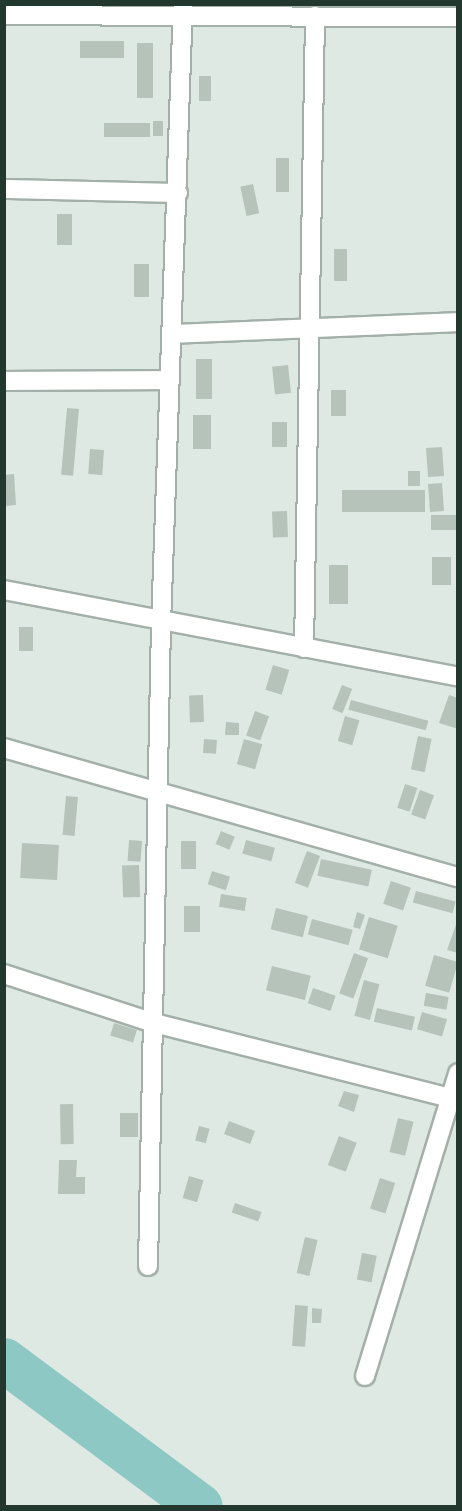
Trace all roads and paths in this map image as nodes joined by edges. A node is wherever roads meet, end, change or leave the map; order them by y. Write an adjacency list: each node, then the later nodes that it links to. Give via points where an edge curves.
1 (183, 9): 2 (street); 3 (street); 6 (street)
2 (4, 15)
3 (315, 16): 4 (street); 8 (street)
4 (458, 17)
5 (4, 189): 6 (street)
6 (178, 193): 9 (street)
7 (458, 322): 8 (street)
8 (309, 328): 9 (street); 14 (street)
9 (172, 334): 10 (street)
10 (170, 380): 11 (street); 13 (street)
11 (4, 381)
12 (4, 590): 13 (street)
13 (161, 624): 14 (street); 17 (street)
14 (304, 648): 15 (street)
15 (458, 676)
16 (4, 748): 17 (street)
17 (158, 792): 18 (street); 20 (street)
18 (458, 877)
19 (4, 974): 20 (street)
20 (154, 1023): 22 (street); 23 (street)
21 (458, 1073): 22 (street)
22 (454, 1099): 24 (street)
23 (148, 1266)
24 (365, 1376)

